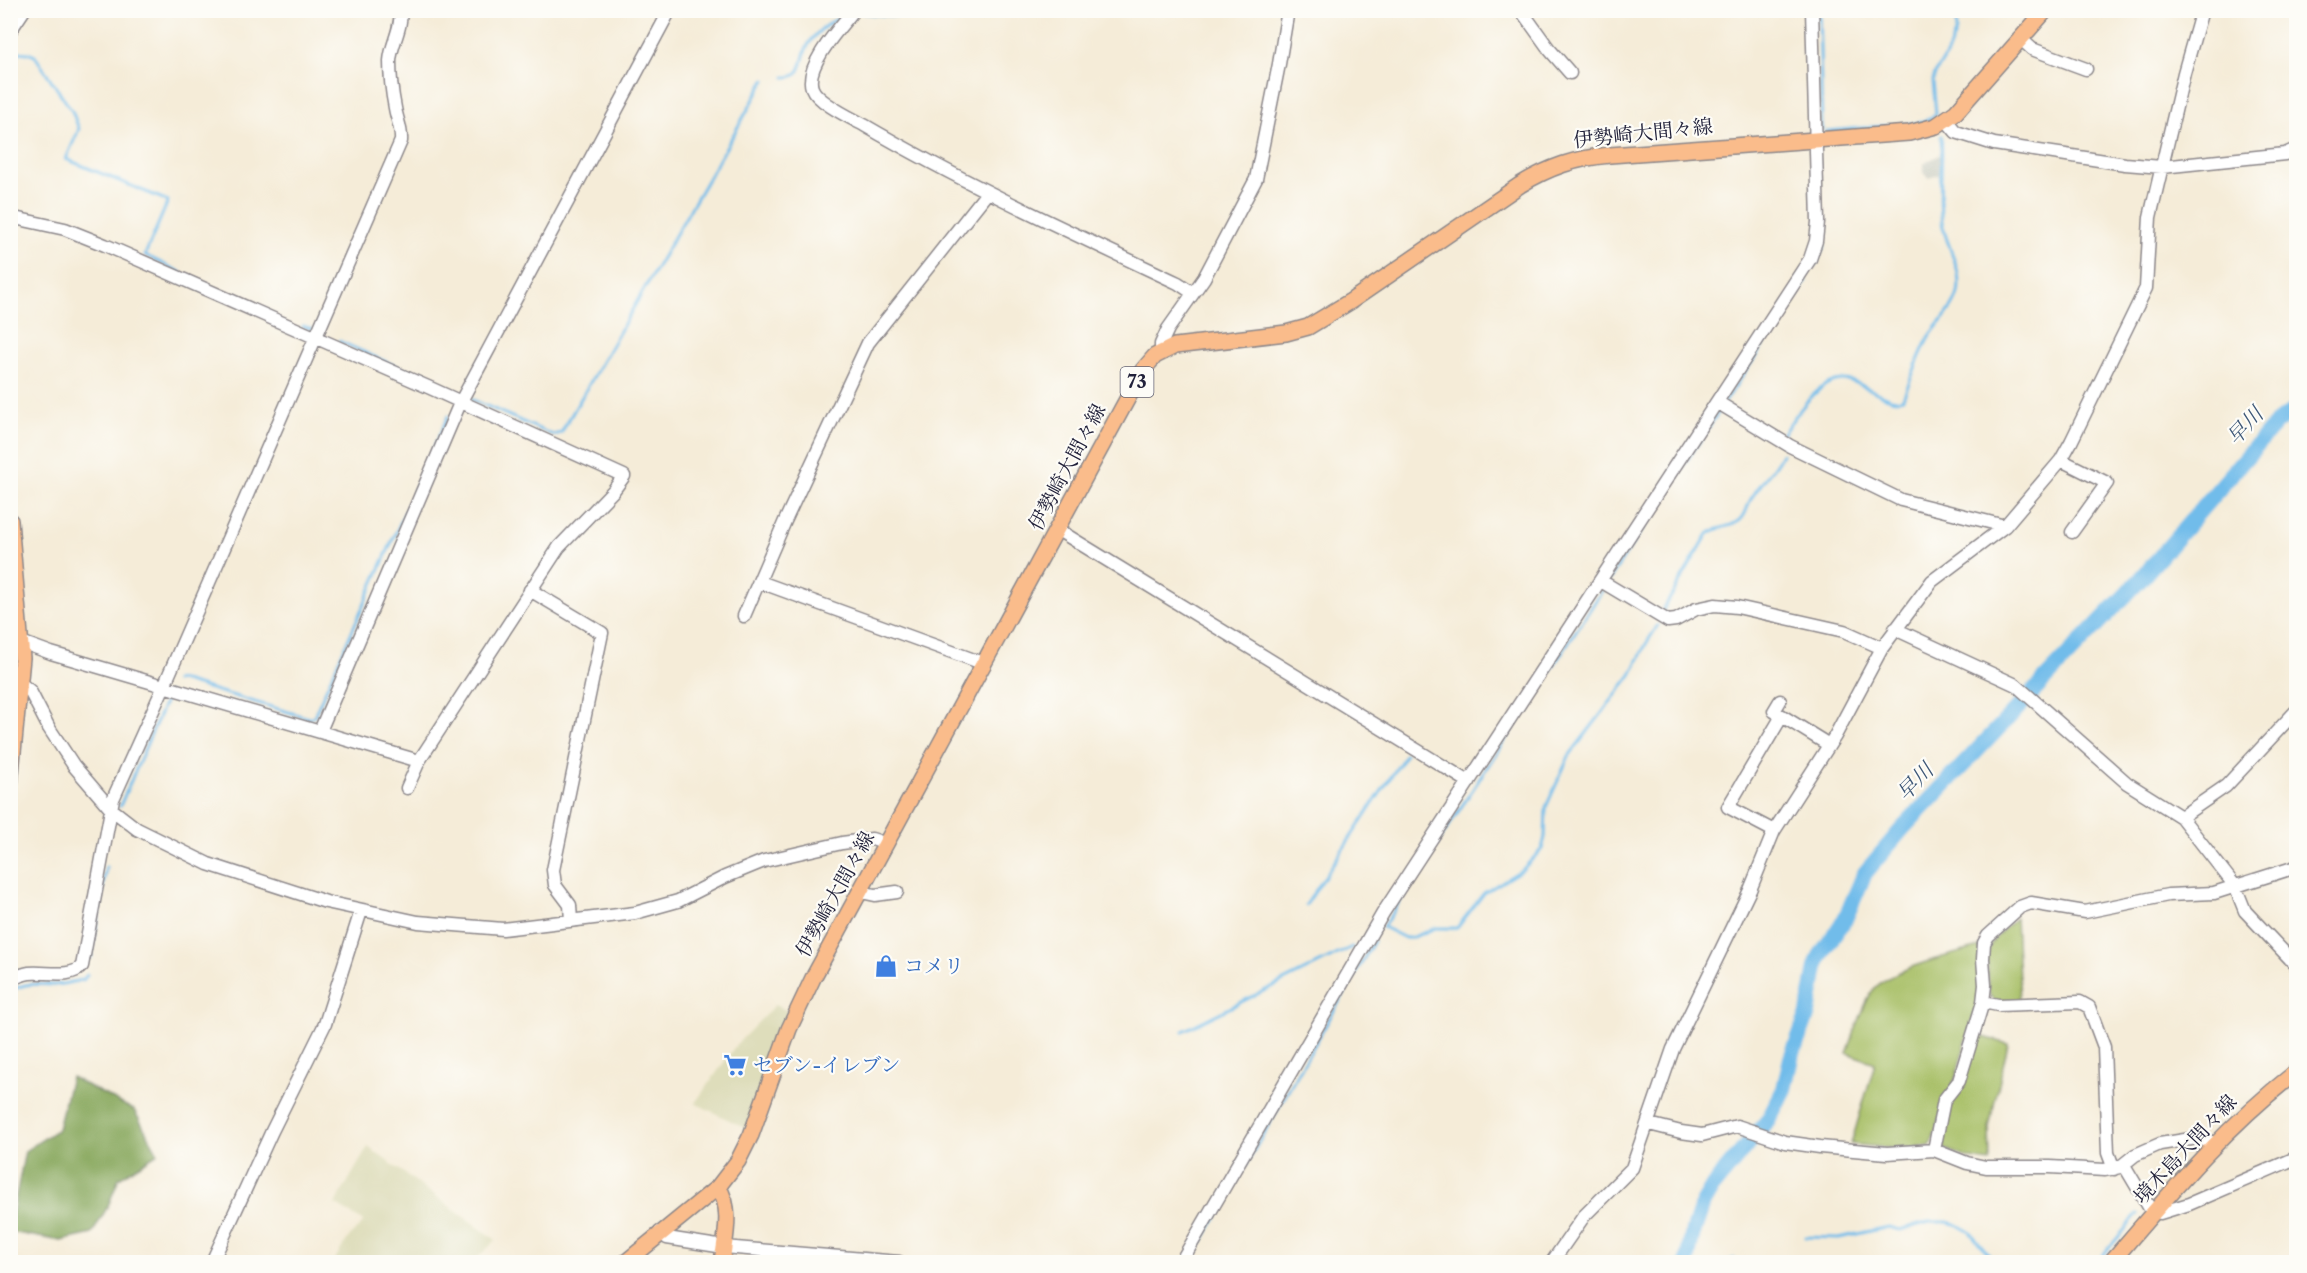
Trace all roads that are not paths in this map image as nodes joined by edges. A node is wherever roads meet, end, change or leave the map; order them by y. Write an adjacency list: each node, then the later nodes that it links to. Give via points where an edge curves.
1 (24, 10): 10 (street)
2 (400, 10): 21 (street, via 390,59 401,141)
3 (670, 10): 24 (street)
4 (854, 10): 18 (street, via 822,52 812,75 812,89 841,112)
5 (1288, 10): 20 (street, via 1259,170 1220,249)
6 (1521, 10): 13 (street)
7 (1812, 10): 15 (street)
8 (2046, 10): 11 (main road, 伊勢崎大間々線 / 73)
9 (2202, 10): 17 (street)
10 (10, 31)
11 (2021, 39): 12 (street, via 2032,49); 14 (main road, 伊勢崎大間々線 / 73)
12 (2086, 69)
13 (1570, 72)
14 (1946, 120): 15 (main road, 伊勢崎大間々線 / 73, via 1919,131); 17 (street, via 1956,132 2013,148)
15 (1814, 140): 22 (main road, 伊勢崎大間々線 / 73, via 1610,155 1556,165 1308,327 1286,333 1188,343); 23 (street, via 1818,222 1814,249)
16 (2296, 149): 17 (street, via 2285,154)
17 (2162, 168): 25 (street, via 2148,230 2146,288)
18 (987, 193): 20 (street); 31 (street, via 868,343)
19 (10, 217): 21 (street, via 85,236)
20 (1192, 293): 22 (street, via 1168,329)
21 (315, 338): 24 (street); 38 (street)
22 (1161, 352): 28 (main road, 伊勢崎大間々線 / 73, via 1143,370)
23 (1717, 402): 27 (street, via 1790,446 1901,500); 30 (street)
24 (460, 403): 32 (street, via 624,476 559,547); 43 (street)
25 (2061, 460): 27 (street); 29 (street, via 2108,483)
26 (10, 521): 35 (main road)
27 (2005, 526): 34 (street, via 1932,581)
28 (1058, 530): 37 (main road, 伊勢崎大間々線 / 73); 46 (street)
29 (2072, 532)
30 (1601, 581): 36 (street, via 1672,622 1696,609 1737,607 1844,632); 46 (street)
31 (760, 582): 33 (street); 37 (street)
32 (530, 590): 45 (street); 58 (street, via 602,633 553,870 555,885 570,905)
33 (744, 616)
34 (1895, 629): 36 (street); 50 (street, via 2005,679 2127,783)
35 (21, 642): 38 (street); 39 (main road)
36 (1882, 648): 44 (street)
37 (985, 664): 52 (main road, 伊勢崎大間々線 / 73)
38 (164, 686): 43 (street); 49 (street)
39 (17, 689): 47 (main road); 49 (street, via 30,691 74,766)
40 (1780, 701): 42 (street, via 1774,711)
41 (2296, 711): 50 (street, via 2226,786)
42 (1782, 716): 44 (street); 51 (street, via 1728,807)
43 (320, 731): 45 (street)
44 (1829, 745): 51 (street)
45 (419, 761): 48 (street)
46 (1469, 782): 76 (street, via 1372,931)
47 (10, 783)
48 (407, 788)
49 (110, 808): 57 (street, via 144,833 208,864); 60 (street, via 80,969 32,973)
50 (2181, 817): 54 (street)
51 (1774, 831): 63 (street, via 1750,890 1673,1049)
52 (887, 844): 55 (main road, 伊勢崎大間々線 / 73); 58 (street, via 872,839 820,847 747,867 666,906)
53 (2296, 867): 54 (street)
54 (2235, 886): 59 (street, via 2246,911); 61 (street, via 2085,912 2024,904 1984,943)
55 (861, 892): 56 (street); 68 (main road, 伊勢崎大間々線 / 73, via 789,1029 747,1146)
56 (897, 892)
57 (361, 911): 58 (street, via 433,924 495,929); 72 (street, via 325,1024)
58 (571, 921)
59 (2296, 965)
60 (10, 980)
61 (1983, 1002): 65 (street, via 1959,1081 1944,1100); 67 (street, via 2074,1002 2089,1007 2104,1047 2108,1153)
62 (2296, 1072): 64 (main road, 境木島大間々線)
63 (1649, 1124): 65 (street, via 1702,1135 1742,1127 1802,1145 1875,1152); 77 (street, via 1632,1168 1594,1203)
64 (2215, 1143): 67 (street, via 2197,1138 2160,1144); 69 (main road, 境木島大間々線)
65 (1934, 1150): 67 (street, via 1986,1167 2105,1170)
66 (2296, 1158): 69 (street, via 2189,1204 2166,1212)
67 (2119, 1166): 69 (street)
68 (717, 1187): 70 (main road, 伊勢崎大間々線 / 73); 71 (main road, via 727,1212)
69 (2154, 1211): 78 (main road, 境木島大間々線)
70 (660, 1232): 71 (street, via 665,1237); 73 (main road, 伊勢崎大間々線 / 73)
71 (724, 1247): 74 (main road); 75 (street)
72 (212, 1263)
73 (626, 1263)
74 (722, 1263)
75 (899, 1263)
76 (1181, 1263)
77 (1552, 1263)
78 (2111, 1263)

